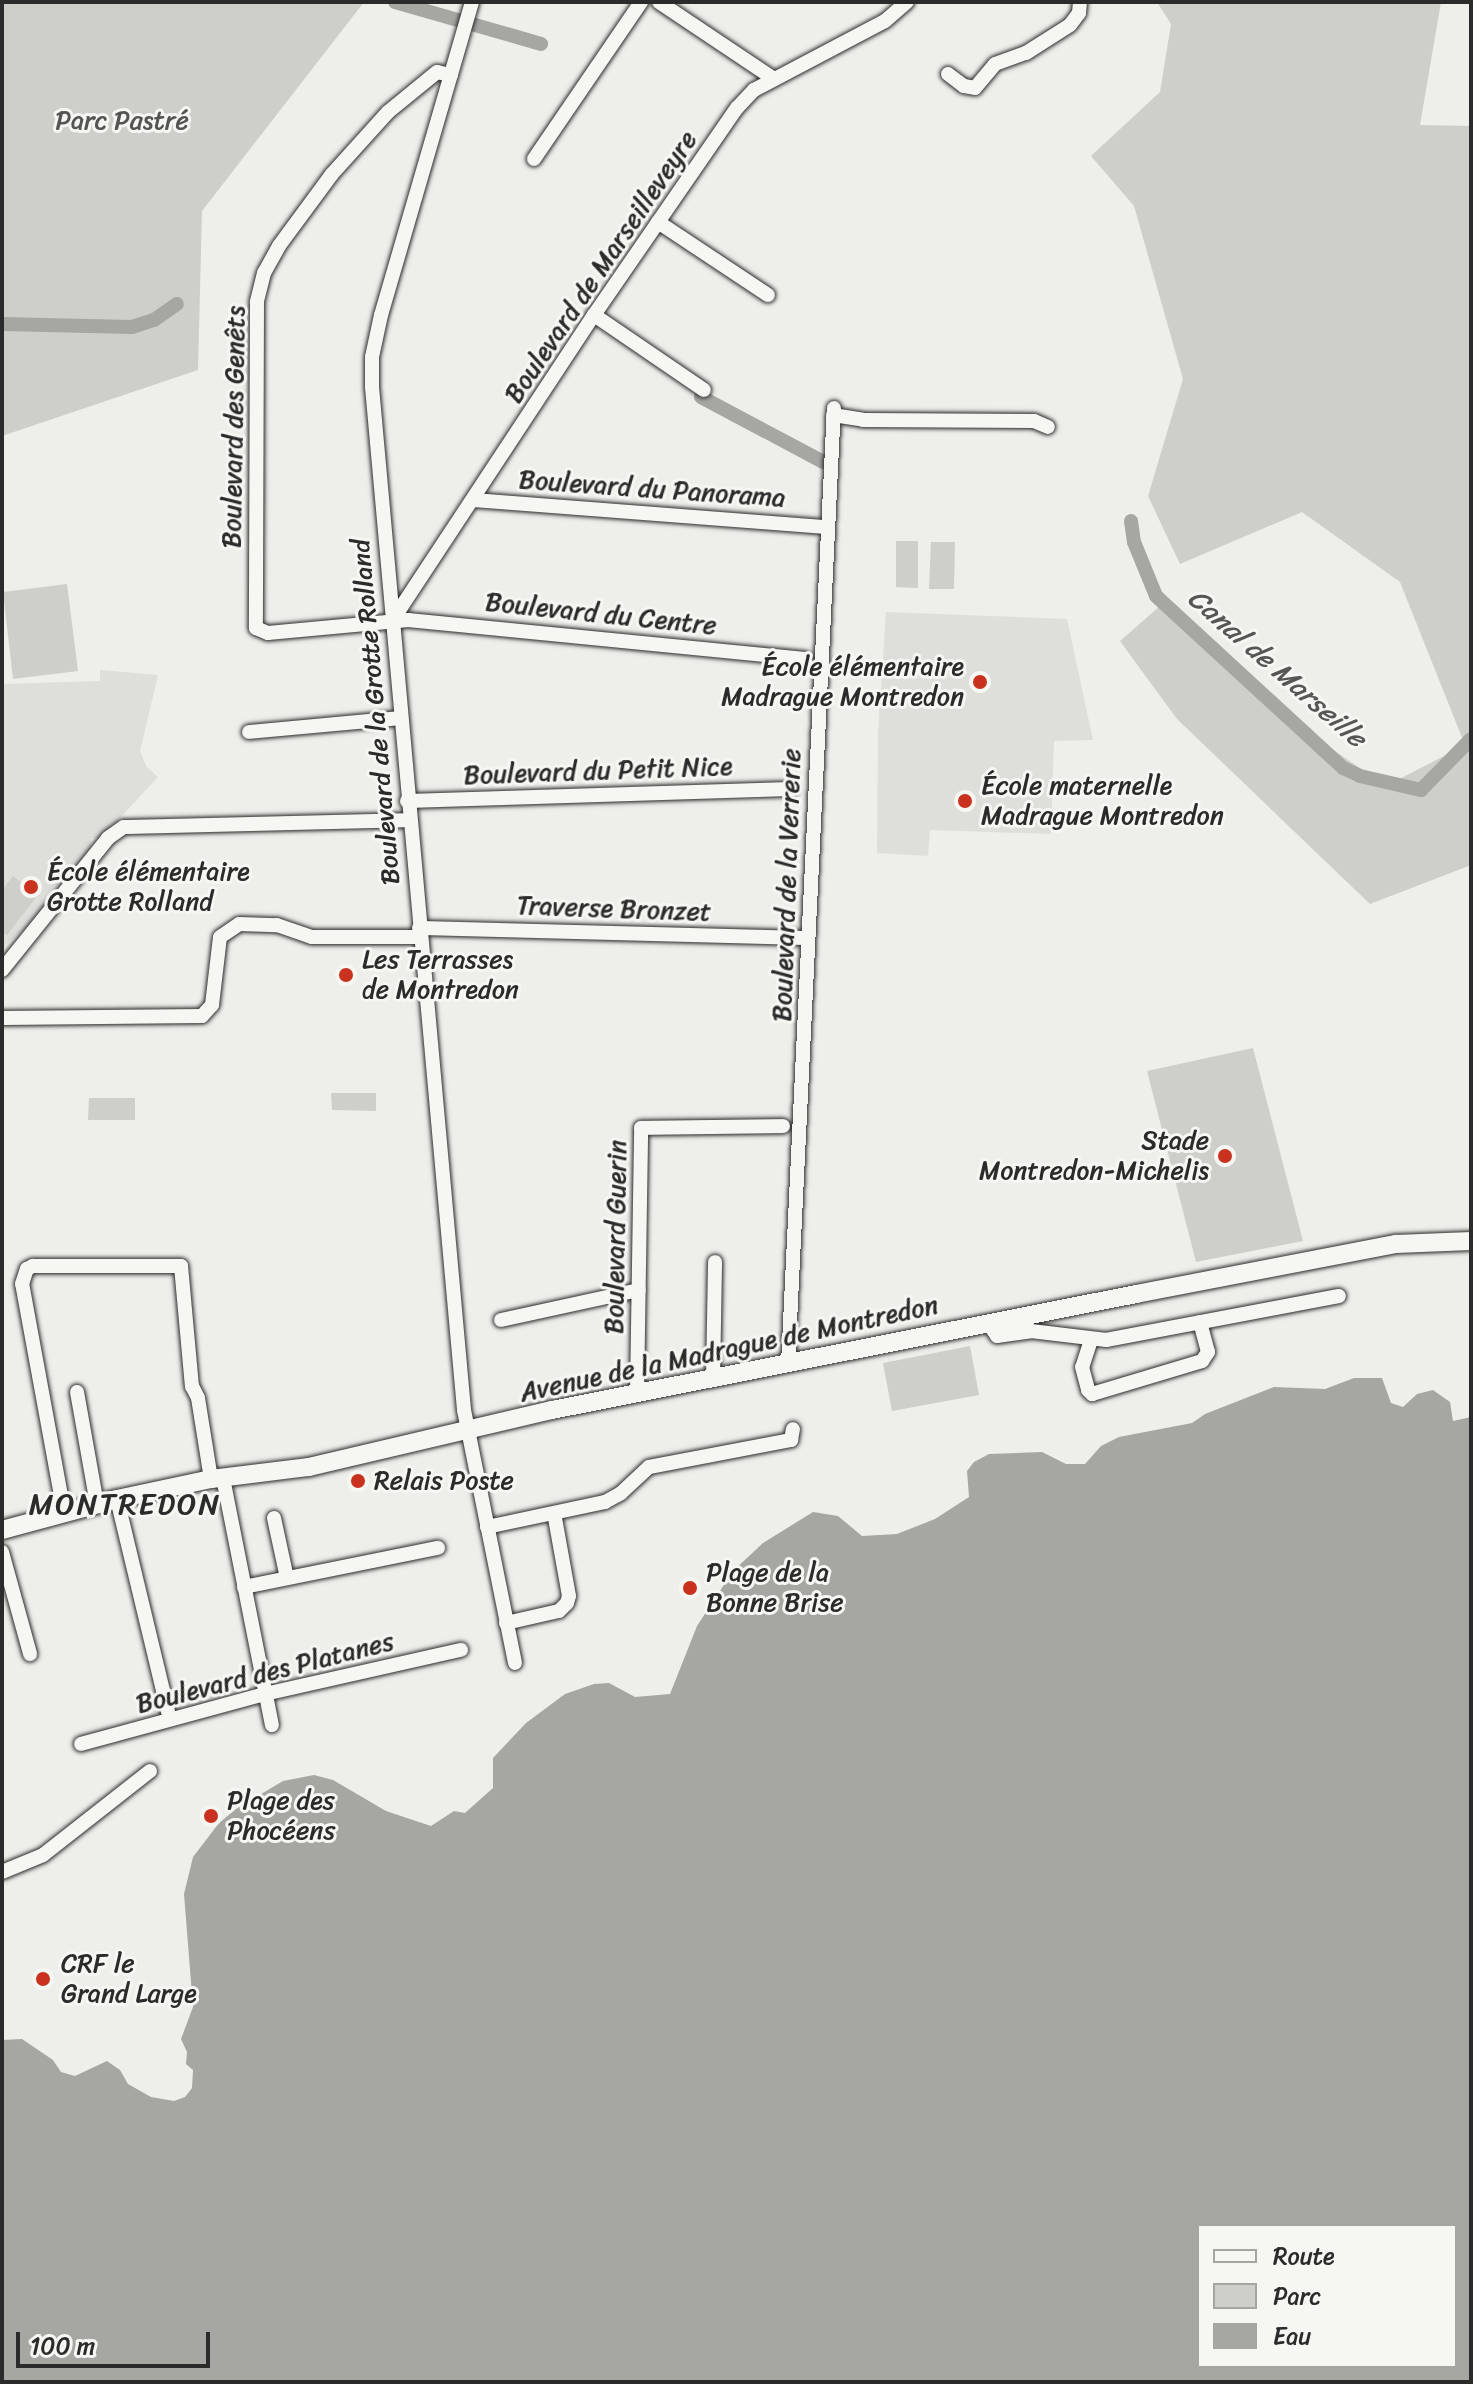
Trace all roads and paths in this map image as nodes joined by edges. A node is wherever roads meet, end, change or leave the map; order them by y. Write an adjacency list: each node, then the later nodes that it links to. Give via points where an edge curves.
1 (472, 2): 7 (street, Boulevard de la Grotte Rolland)
2 (641, 2): 9 (street)
3 (659, 2): 8 (street)
4 (907, 2): 8 (street, Boulevard de Marseilleveyre, via 885,21)
5 (1080, 2): 6 (street, via 1070,25 1026,53 995,64 975,88)
6 (948, 74)
7 (451, 75): 17 (street, Boulevard de la Grotte Rolland, via 372,357); 17 (street, Boulevard des Genêts, via 437,72 388,112 332,174 279,246 264,273 257,302 256,628 268,633)
8 (774, 79): 10 (street, Boulevard de Marseilleveyre, via 737,108)
9 (534, 159)
10 (658, 222): 11 (street); 12 (street, Boulevard de Marseilleveyre)
11 (768, 295)
12 (594, 315): 13 (street); 15 (street, Boulevard de Marseilleveyre)
13 (704, 390)
14 (1048, 427): 16 (street, Boulevard de la Verrerie, via 1034,421 863,420 833,412)
15 (474, 500): 16 (street, Boulevard du Panorama); 17 (street, Boulevard de Marseilleveyre)
16 (826, 527): 25 (street, Boulevard de la Verrerie)
17 (392, 621): 18 (street, Boulevard du Centre); 19 (street, Boulevard de la Grotte Rolland)
18 (805, 659)
19 (399, 718): 20 (street); 22 (street, Boulevard de la Grotte Rolland)
20 (249, 732)
21 (791, 789): 22 (street, Boulevard du Petit Nice)
22 (407, 801): 23 (street, Boulevard de la Grotte Rolland)
23 (408, 820): 24 (street, Boulevard de la Grotte Rolland); 26 (street, via 124,827 108,838)
24 (420, 932): 25 (street, Traverse Bronzet); 27 (street, Traverse Bronzet, via 312,937 277,925 239,924 224,932 212,1005 202,1016); 42 (street, Boulevard de la Grotte Rolland)
25 (808, 938): 37 (street, Boulevard de la Verrerie)
26 (2, 970)
27 (2, 1018)
28 (783, 1126): 31 (street, Boulevard Guerin, via 641,1128)
29 (1471, 1241): 35 (street, Avenue de la Madrague de Montredon, via 1396,1244)
30 (715, 1262): 38 (street)
31 (639, 1290): 33 (street); 40 (street, Boulevard Guerin)
32 (1339, 1296): 34 (street)
33 (501, 1320)
34 (1200, 1322): 36 (street); 36 (street, via 1208,1352 1202,1361 1092,1394 1082,1367)
35 (988, 1323): 36 (street, via 997,1336 1031,1331); 37 (street, Avenue de la Madrague de Montredon)
36 (1091, 1340)
37 (788, 1364): 38 (street, Avenue de la Madrague de Montredon)
38 (713, 1379): 40 (street, Avenue de la Madrague de Montredon)
39 (77, 1392): 45 (street)
40 (637, 1393): 42 (street, Avenue de la Madrague de Montredon)
41 (793, 1429): 47 (street, via 791,1440 649,1467 605,1502)
42 (467, 1430): 43 (street, Avenue de la Madrague de Montredon, via 309,1467); 49 (street, Boulevard de la Grotte Rolland)
43 (217, 1479): 44 (street, Avenue de la Madrague de Montredon); 46 (street, via 192,1386 181,1266 33,1266 22,1284); 54 (street)
44 (117, 1499): 45 (street, Avenue de la Madrague de Montredon); 60 (street)
45 (97, 1504): 46 (street, Avenue de la Madrague de Montredon)
46 (64, 1512): 50 (street, Avenue de la Madrague de Montredon)
47 (554, 1513): 49 (street); 55 (street, via 567,1603 559,1611)
48 (274, 1518): 53 (street)
49 (487, 1527): 55 (street, Boulevard de la Grotte Rolland)
50 (2, 1530)
51 (438, 1548): 53 (street)
52 (2, 1552): 57 (street)
53 (287, 1578): 54 (street)
54 (244, 1587): 59 (street)
55 (506, 1623): 58 (street, Boulevard de la Grotte Rolland)
56 (461, 1650): 59 (street, Boulevard des Platanes)
57 (30, 1654)
58 (515, 1663)
59 (265, 1694): 61 (street); 62 (street, Boulevard des Platanes)
60 (168, 1712)
61 (272, 1725)
62 (81, 1744)
63 (150, 1771): 64 (street, via 43,1855)
64 (2, 1872)

